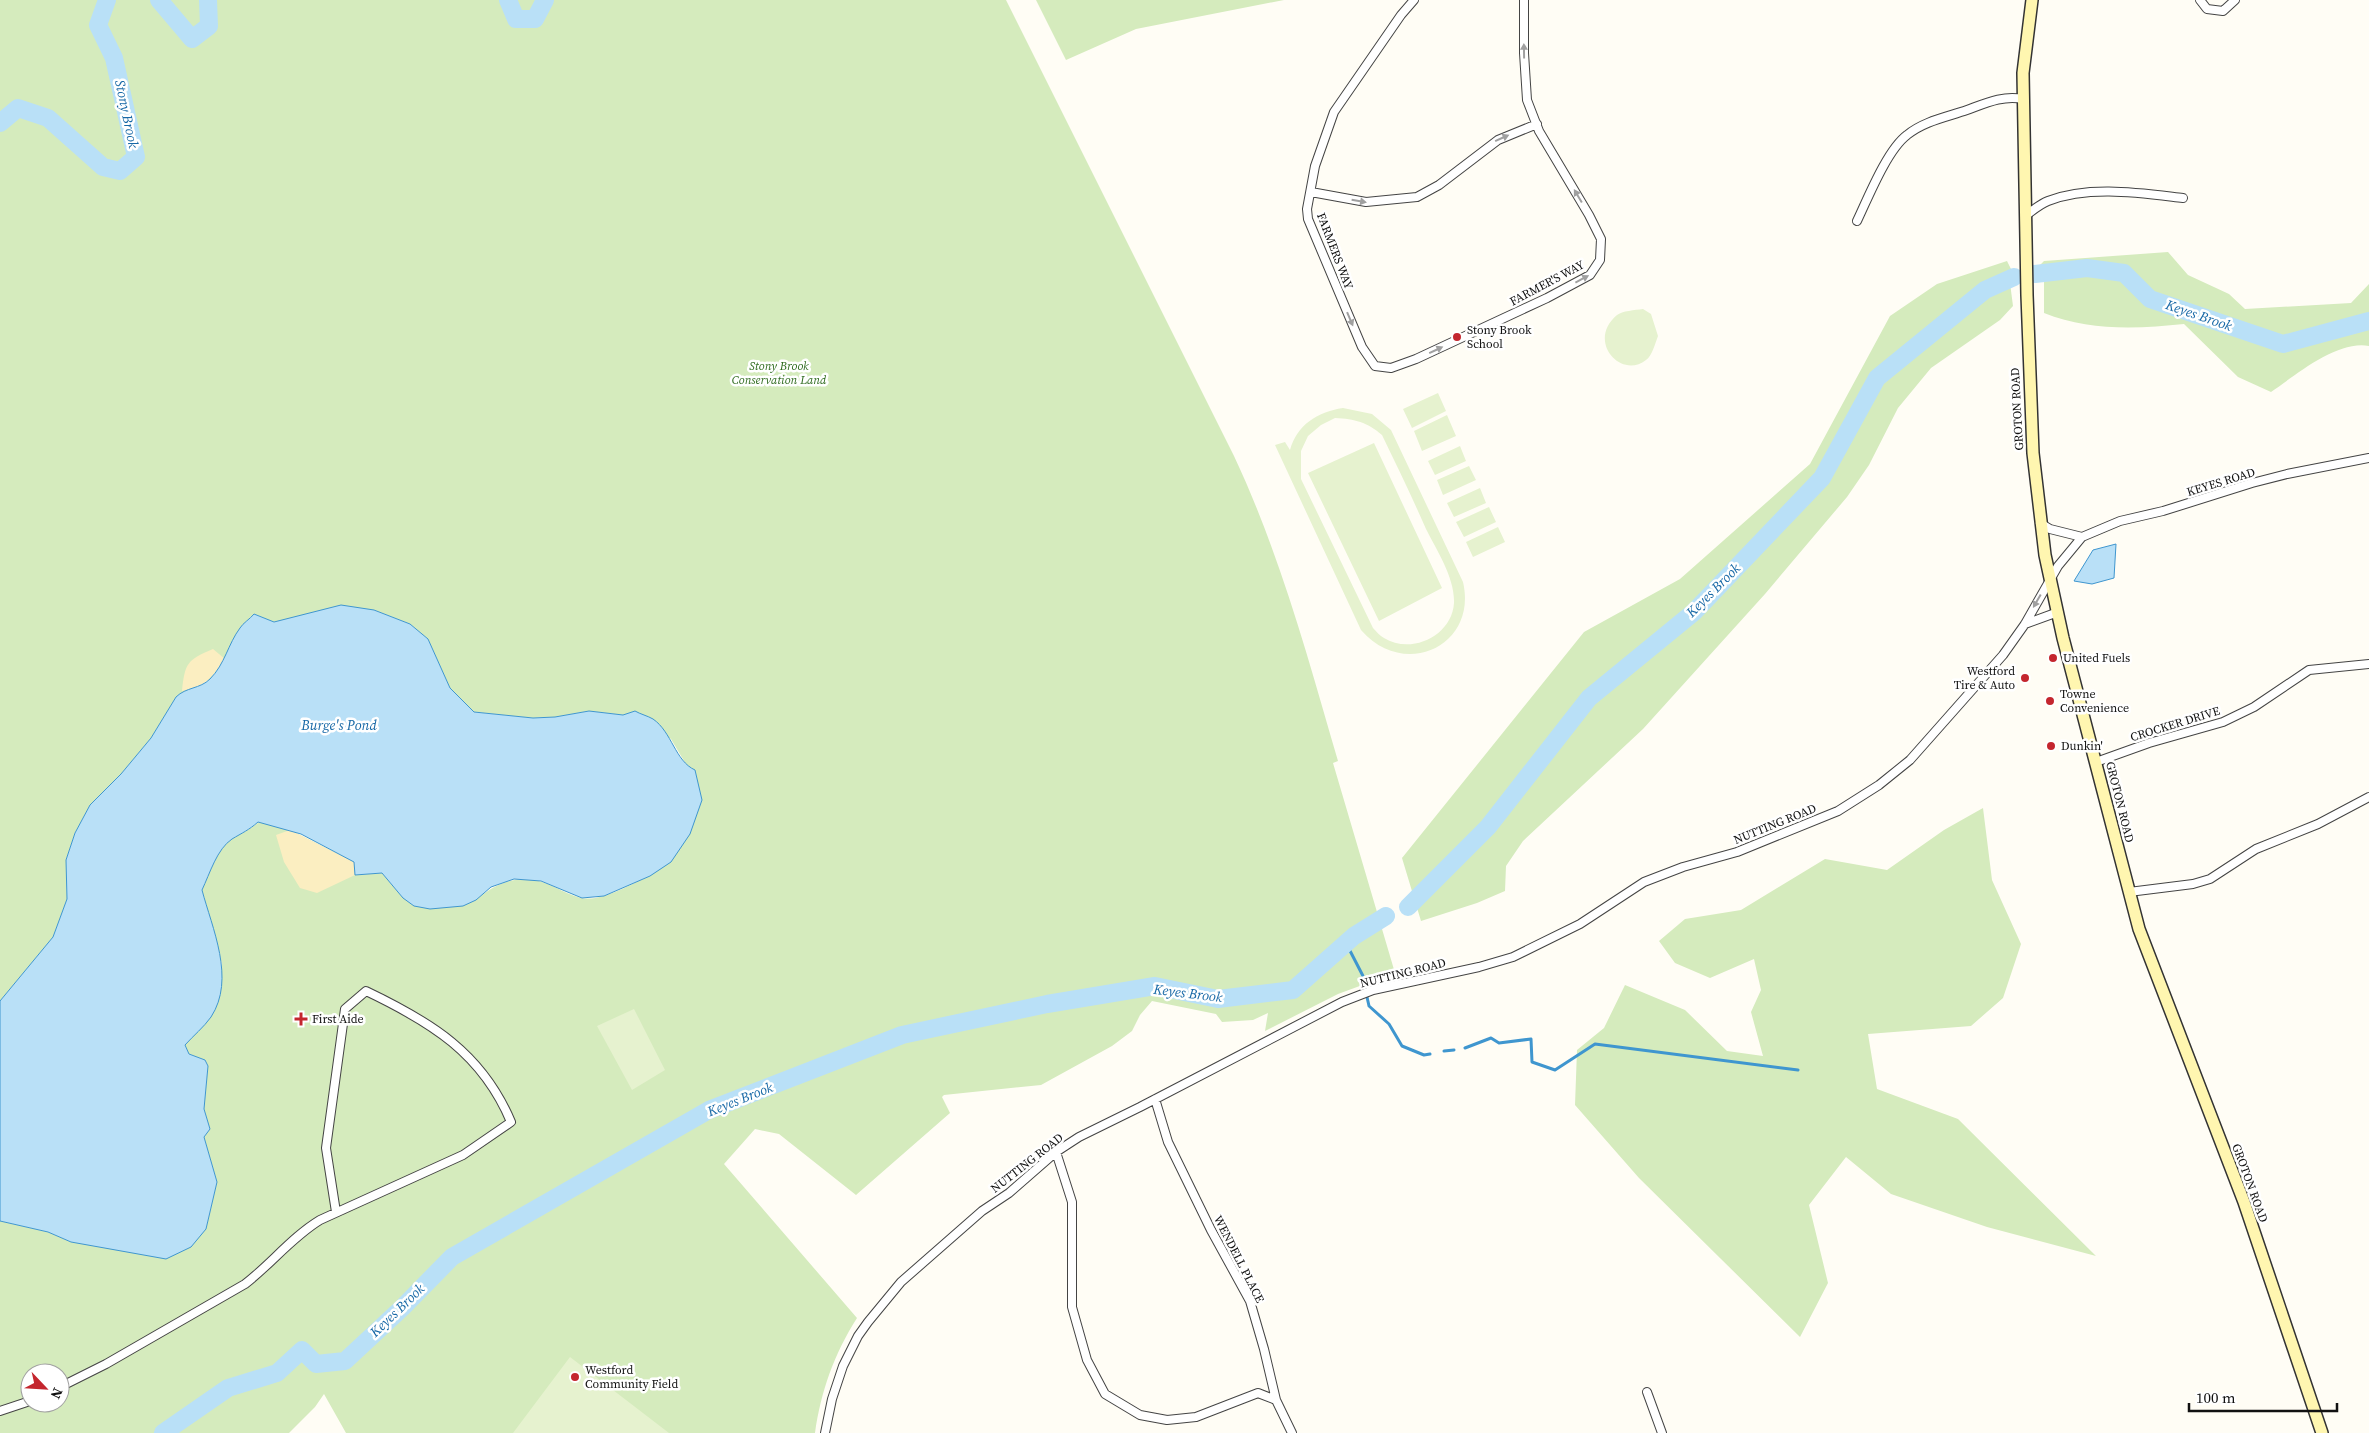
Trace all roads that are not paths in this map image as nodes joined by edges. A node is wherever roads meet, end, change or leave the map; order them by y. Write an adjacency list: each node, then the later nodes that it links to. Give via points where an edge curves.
1 (1414, 0): 8 (street, FARMERS WAY, via 1400,14 1334,112 1315,166)
2 (1524, 0): 7 (street, FARMER'S WAY, one-way to 2, via 1528,100)
3 (2032, 0): 6 (main road, GROTON ROAD, via 2025,48)
4 (2200, 0): 5 (street, via 2207,9 2223,11)
5 (2235, 0)
6 (2023, 99): 10 (main road, GROTON ROAD); 11 (street, via 1990,101 1907,134 1894,149)
7 (1537, 124): 8 (street, one-way to 7, via 1366,202 1417,197 1440,185 1498,140); 12 (street, FARMER'S WAY, one-way to 7, via 1547,298 1590,275 1600,260 1601,239)
8 (1311, 192): 12 (street, FARMERS WAY, one-way to 12, via 1308,218 1362,347 1375,366)
9 (2183, 198): 10 (street, via 2110,192 2069,194 2046,201)
10 (2025, 216): 14 (main road, GROTON ROAD, via 2031,425)
11 (1857, 221)
12 (1391, 368)
13 (2369, 458): 15 (street, KEYES ROAD, via 2278,476 2120,521)
14 (2040, 523): 15 (street, via 2050,529); 16 (main road, GROTON ROAD)
15 (2082, 537): 16 (street, KEYES ROAD)
16 (2050, 579): 17 (main road, GROTON ROAD); 18 (street, NUTTING ROAD, one-way to 18)
17 (2058, 612): 18 (street); 20 (main road, GROTON ROAD)
18 (2025, 624): 23 (street, NUTTING ROAD, via 2003,655 1910,760 1838,812 1737,852 1644,882 1580,924 1513,957 1373,990 1342,1002)
19 (2369, 664): 20 (street, CROCKER DRIVE, via 2309,670 2254,707 2223,722 2149,742)
20 (2096, 762): 22 (main road, GROTON ROAD)
21 (2369, 796): 22 (street, via 2318,824 2256,849 2210,880)
22 (2129, 892): 34 (main road, GROTON ROAD, via 2138,929 2160,990 2244,1202)
23 (1155, 1099): 24 (street, NUTTING ROAD, via 1099,1126); 28 (street, WENDELL PLACE, via 1168,1142 1250,1301)
24 (1056, 1152): 28 (street, via 1072,1202 1072,1306 1087,1360 1105,1394 1140,1415 1167,1420 1196,1417 1258,1394); 31 (street, NUTTING ROAD, via 1009,1193 982,1211 890,1295 849,1352 832,1399)
25 (336, 1212): 25 (street, via 326,1148 345,1009 366,991 406,1010 461,1050 493,1086 511,1122 463,1155); 26 (street, via 306,1229 245,1284)
26 (70, 1381)
27 (1647, 1392): 33 (street)
28 (1276, 1400): 32 (street, WENDELL PLACE)
29 (20, 1404): 30 (street)
30 (0, 1411)
31 (825, 1433)
32 (1292, 1433)
33 (1662, 1433)
34 (2322, 1433)

